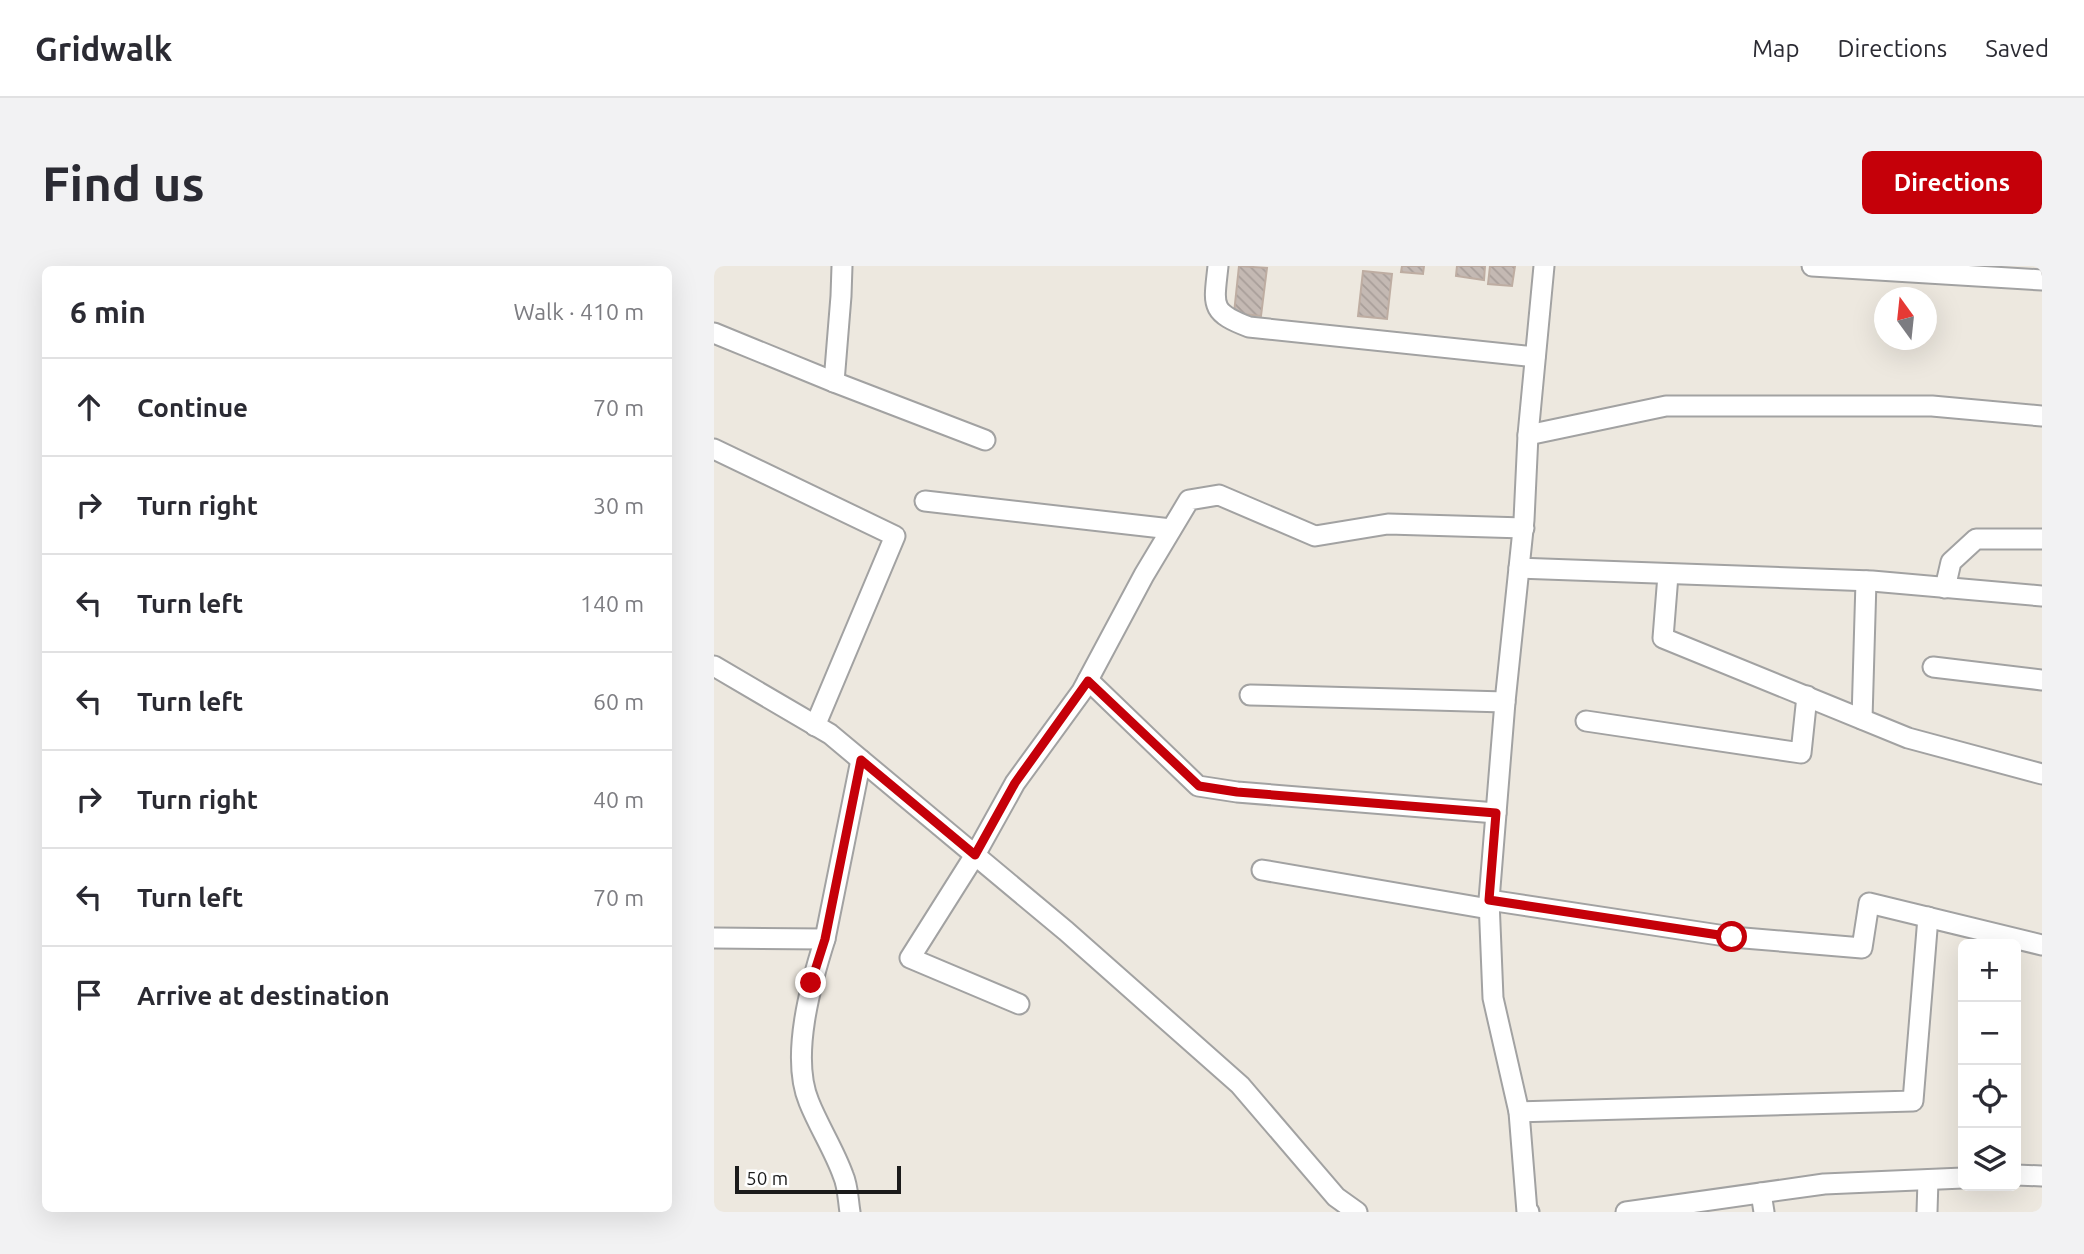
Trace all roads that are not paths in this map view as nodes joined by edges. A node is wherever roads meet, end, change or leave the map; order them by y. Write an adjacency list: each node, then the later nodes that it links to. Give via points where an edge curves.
1 (842, 266): 8 (street)
2 (1218, 266): 7 (street, via 1218,310 1227,319 1249,327)
3 (1544, 266): 7 (street)
4 (1812, 266): 5 (street)
5 (2042, 280)
6 (714, 333): 8 (street)
7 (1535, 357): 10 (street)
8 (834, 383): 11 (street)
9 (2042, 416): 10 (street, via 1932,406 1666,406)
10 (1528, 435): 14 (street)
11 (985, 440)
12 (714, 449): 31 (street, via 895,536)
13 (925, 501): 15 (street)
14 (1524, 528): 15 (street, via 1388,524 1315,536 1219,495 1189,500); 17 (street)
15 (1171, 529): 25 (street)
16 (2042, 539): 20 (street, via 1976,538 1951,562)
17 (1519, 568): 18 (street); 28 (street)
18 (1668, 575): 19 (street); 27 (street, via 1664,638)
19 (1866, 581): 20 (street); 29 (street)
20 (1945, 588): 21 (street)
21 (2042, 596)
22 (714, 666): 31 (street)
23 (1933, 667): 24 (street)
24 (2042, 680)
25 (1088, 681): 34 (street, via 1199,786); 35 (street, via 1015,783)
26 (1250, 695): 28 (street)
27 (1807, 696): 29 (street); 30 (street, via 1801,754)
28 (1505, 702): 34 (street)
29 (1862, 719): 33 (street, via 1908,738)
30 (1586, 721)
31 (815, 726): 32 (street)
32 (861, 760): 35 (street); 40 (street)
33 (2042, 774)
34 (1496, 813): 37 (street)
35 (975, 855): 42 (street, via 910,958); 51 (street, via 1240,1085 1336,1197)
36 (1262, 870): 37 (street)
37 (1489, 904): 38 (street, via 1732,937 1862,948 1869,903); 43 (street, via 1493,998)
38 (1928, 917): 41 (street); 43 (street, via 1913,1101)
39 (714, 938): 40 (street)
40 (825, 939): 50 (street, via 811,983 803,1069 808,1099 845,1178)
41 (2042, 944)
42 (1019, 1004)
43 (1519, 1112): 52 (street)
44 (2021, 1175): 45 (street)
45 (2042, 1175)
46 (1958, 1178): 47 (street)
47 (1928, 1180): 48 (street, via 1824,1184); 54 (street)
48 (1763, 1203): 49 (street)
49 (1661, 1210): 53 (street)
50 (850, 1212)
51 (1357, 1212)
52 (1528, 1212)
53 (1626, 1212)
54 (1927, 1212)

